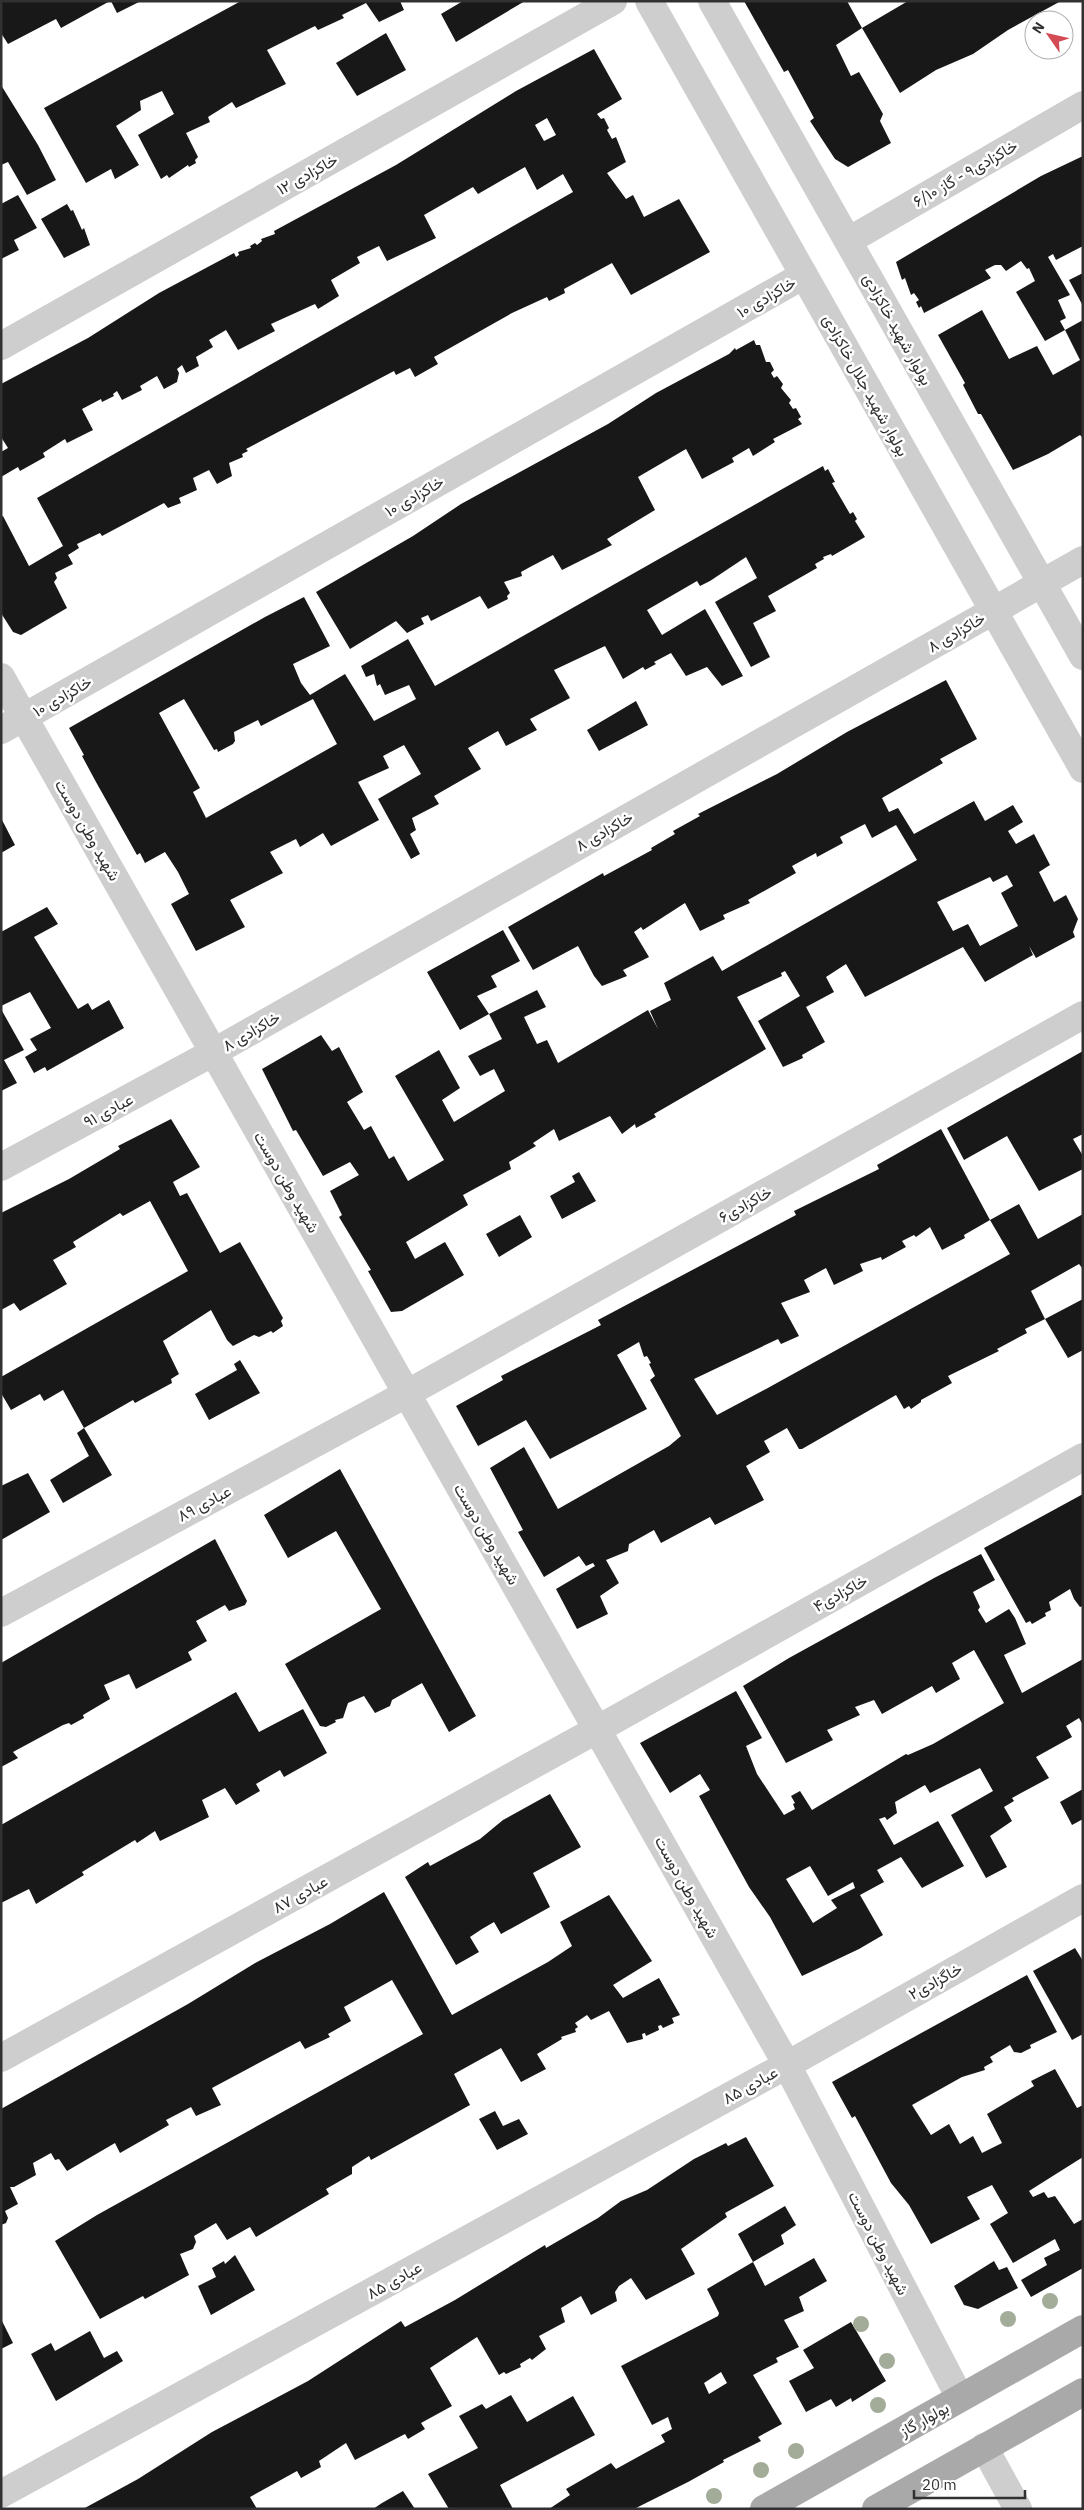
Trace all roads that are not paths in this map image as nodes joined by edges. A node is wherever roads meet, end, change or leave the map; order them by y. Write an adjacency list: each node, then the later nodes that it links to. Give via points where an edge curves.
1 (613, 1): 7 (street, خاکزادی ۱۲)
2 (649, 1): 6 (street, بولوار شهید جلال خاکزادی)
3 (712, 1): 5 (street, بولوار شهید خاکزادی)
4 (1083, 105): 5 (street, خاکزادی۹ - گاز ۶/۱۰)
5 (848, 241): 9 (street, بولوار شهید خاکزادی)
6 (804, 275): 10 (street, بولوار شهید جلال خاکزادی); 13 (street, خاکزادی ۱۰)
7 (1, 346)
8 (1083, 560): 9 (street, خاکزادی ۸)
9 (1042, 583): 10 (street, خاکزادی ۸); 11 (street, بولوار شهید خاکزادی)
10 (993, 610): 14 (street, بولوار شهید جلال خاکزادی); 16 (street, خاکزادی ۸)
11 (1083, 656)
12 (1, 677): 13 (street, شهید وطن دوست)
13 (13, 724): 16 (street, شهید وطن دوست)
14 (1083, 769)
15 (1083, 1015): 18 (street, خاکزادی۶)
16 (214, 1052): 17 (street, عبادی ۹۱); 18 (street, شهید وطن دوست)
17 (1, 1167)
18 (408, 1393): 20 (street, عبادی ۸۹); 21 (street, شهید وطن دوست)
19 (1083, 1457): 21 (street, خاکزادی۴)
20 (1, 1613)
21 (598, 1729): 23 (street, عبادی ۸۷); 24 (street, شهید وطن دوست)
22 (1083, 1898): 24 (street, خاگزادی۲)
23 (1, 2058)
24 (787, 2065): 27 (street, شهید وطن دوست); 29 (street, عبادی ۸۵)
25 (1083, 2329): 27 (main road, بولوار گاز)
26 (1083, 2392): 28 (main road)
27 (960, 2398): 30 (main road, بولوار گاز)
28 (984, 2448): 31 (main road); 32 (street)
29 (1, 2494)
30 (764, 2509)
31 (876, 2509)
32 (1018, 2509)

